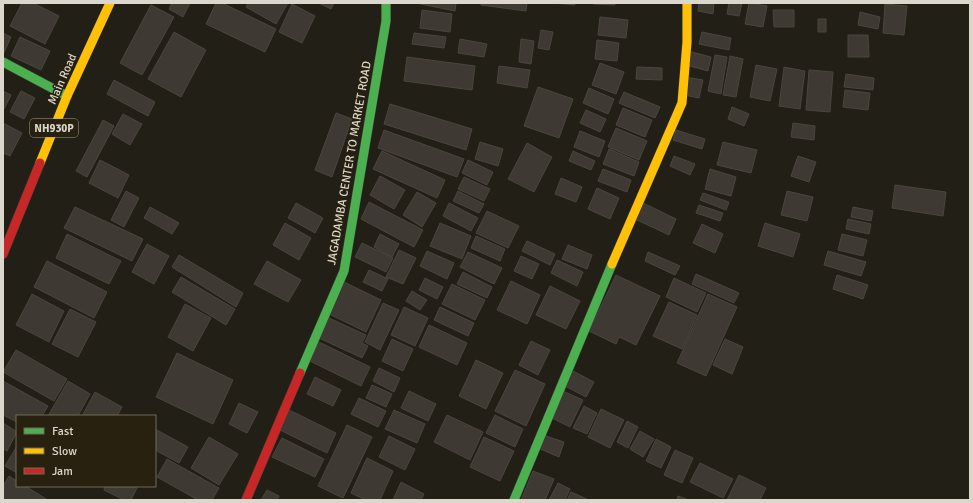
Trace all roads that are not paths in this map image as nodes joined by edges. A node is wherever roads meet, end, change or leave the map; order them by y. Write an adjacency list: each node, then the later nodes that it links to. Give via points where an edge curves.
1 (110, 3): 5 (main road, Main Road / NH930P)
2 (386, 3): 7 (main road, JAGADAMBA CENTER TO MARKET ROAD, via 386,21 344,271)
3 (687, 3): 8 (main road, via 682,103 636,206)
4 (3, 62): 5 (main road)
5 (67, 96): 6 (main road, Main Road / NH930P)
6 (3, 254)
7 (246, 500)
8 (514, 500)

